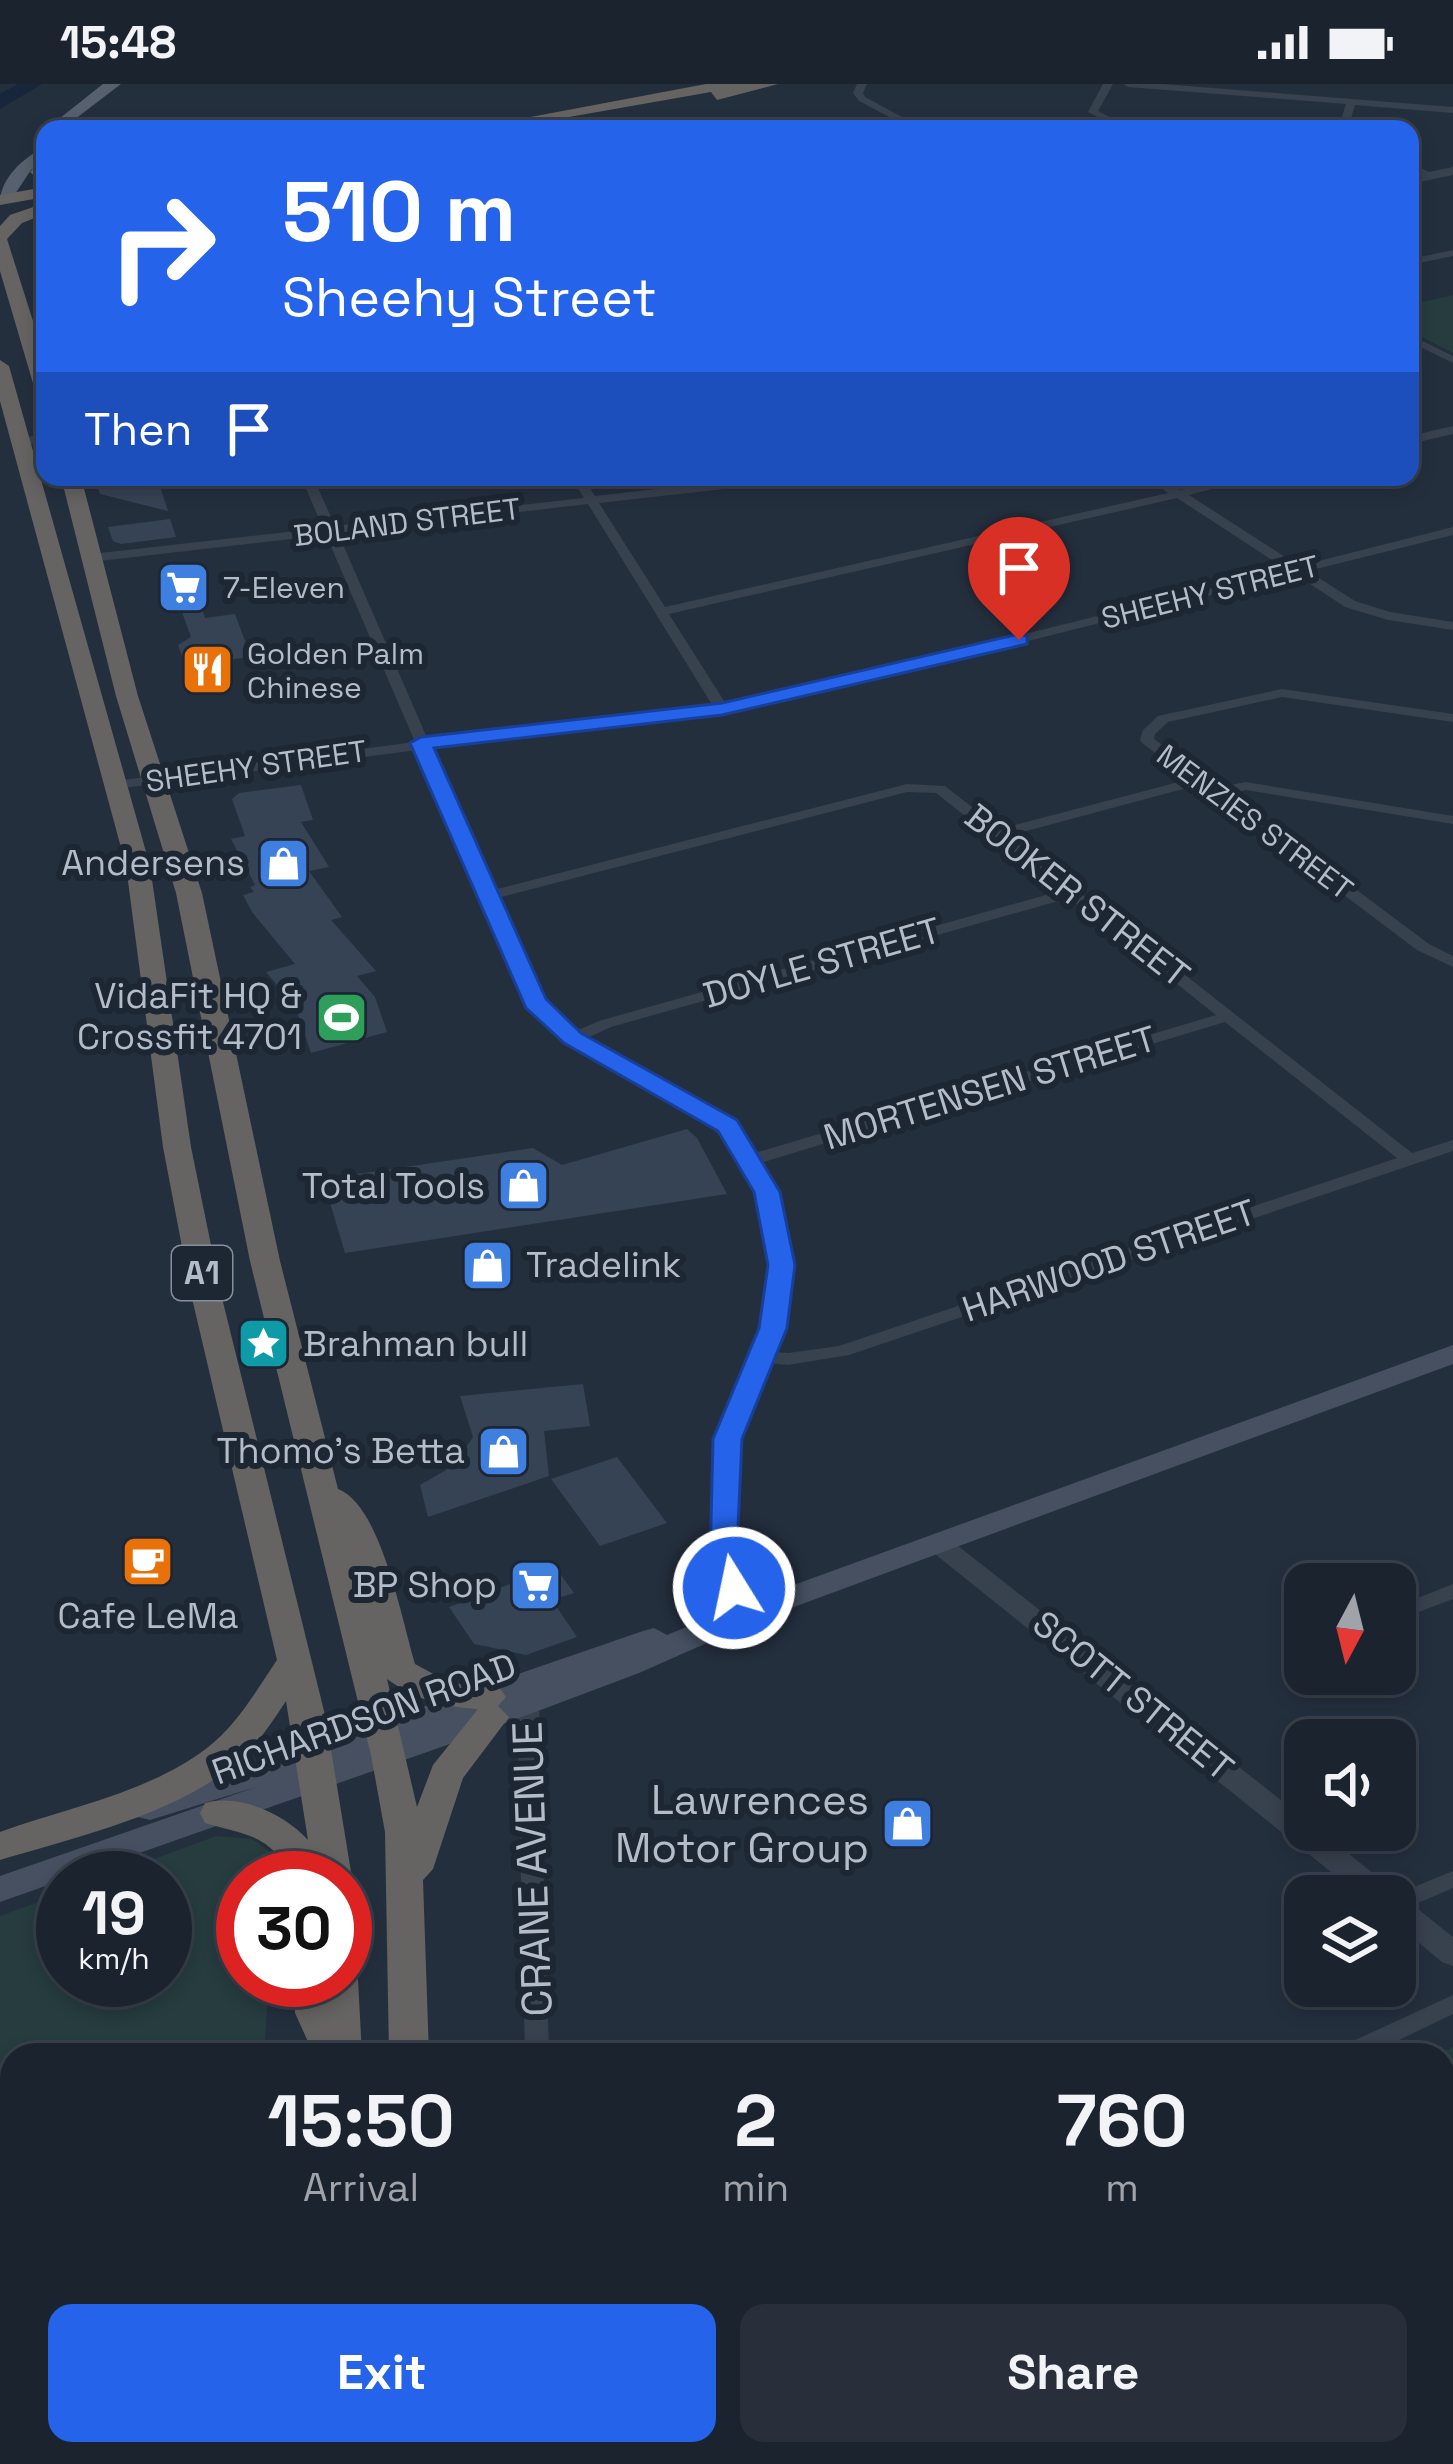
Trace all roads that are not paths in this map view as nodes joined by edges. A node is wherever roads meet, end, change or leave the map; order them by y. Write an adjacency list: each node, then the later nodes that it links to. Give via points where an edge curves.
1 (113, 84): 10 (main road)
2 (134, 84): 11 (main road)
3 (733, 84): 12 (highway)
4 (770, 84): 13 (highway)
5 (862, 84): 14 (street, via 862,99)
6 (1108, 84): 15 (street, via 1093,112)
7 (1128, 84): 8 (street)
8 (1351, 102): 9 (street); 16 (street)
9 (1453, 110)
10 (64, 120)
11 (87, 120)
12 (526, 120)
13 (571, 120)
14 (902, 120)
15 (1109, 120)
16 (1346, 120)
17 (36, 142): 20 (main road)
18 (36, 159): 25 (main road)
19 (1419, 170): 22 (street)
20 (0, 171)
21 (1453, 171): 22 (street)
22 (1430, 176): 23 (street)
23 (1419, 178)
24 (36, 201): 25 (highway)
25 (1, 203): 27 (highway)
26 (36, 206): 28 (highway)
27 (0, 223)
28 (0, 239): 32 (highway)
29 (1453, 253): 30 (street)
30 (1419, 260)
31 (1419, 344): 33 (street)
32 (36, 360)
33 (1453, 361)
34 (0, 366): 37 (highway, A1)
35 (1453, 430): 36 (street)
36 (1419, 438)
37 (33, 443)
38 (43, 486): 58 (highway, A1)
39 (72, 486): 49 (highway, A1)
40 (310, 486): 47 (street)
41 (582, 486): 46 (street)
42 (717, 486): 46 (street, BOLAND STREET)
43 (1167, 486): 45 (street)
44 (1214, 486): 45 (street)
45 (1180, 494): 50 (street); 51 (street)
46 (589, 501): 47 (street, BOLAND STREET); 51 (street)
47 (326, 531): 49 (street, BOLAND STREET); 55 (street)
48 (1453, 531): 50 (street, SHEEHY STREET)
49 (91, 558): 56 (highway, A1)
50 (1297, 571): 52 (street, via 1367,611); 53 (street, SHEEHY STREET)
51 (661, 612): 53 (street)
52 (1453, 626)
53 (722, 709): 55 (street, SHEEHY STREET)
54 (1453, 718): 57 (street, MENZIES STREET, via 1282,693 1163,719 1147,740)
55 (421, 743): 56 (street, SHEEHY STREET); 63 (street)
56 (157, 779): 58 (street, SHEEHY STREET); 72 (highway, A1, via 189,893 265,1262)
57 (1198, 781): 59 (street, MENZIES STREET); 61 (street)
58 (115, 785): 77 (highway, A1, via 138,866 170,1108 206,1294)
59 (1215, 792): 60 (street, via 1246,787); 64 (street, MENZIES STREET)
60 (1453, 820)
61 (998, 834): 62 (street, BOOKER STREET); 63 (street, BOOKER STREET, via 940,790 907,788)
62 (1072, 893): 65 (street, BOOKER STREET); 66 (street, DOYLE STREET)
63 (487, 896): 66 (street, via 535,1003)
64 (1453, 962)
65 (1228, 1016): 68 (street, MORTENSEN STREET); 69 (street, BOOKER STREET)
66 (573, 1038): 68 (street, via 728,1126)
67 (1453, 1145): 69 (street, HARWOOD STREET)
68 (751, 1160): 71 (street, via 774,1214 782,1265)
69 (1409, 1160): 71 (street, HARWOOD STREET, via 842,1351)
70 (1453, 1354): 73 (main road, RICHARDSON ROAD)
71 (761, 1356): 76 (street, via 738,1406 722,1477 725,1562)
72 (327, 1497): 78 (highway, via 344,1504 360,1536 399,1670 449,1695); 79 (highway, A1)
73 (940, 1544): 76 (main road, RICHARDSON ROAD); 85 (street, SCOTT STREET)
74 (1453, 1591): 75 (street)
75 (1416, 1606)
76 (750, 1612): 78 (main road, RICHARDSON ROAD)
77 (295, 1660): 80 (highway, A1); 82 (highway, via 225,1752 166,1787)
78 (506, 1701): 79 (main road, RICHARDSON ROAD); 88 (highway, via 436,1793); 98 (street, CRANE AVENUE)
79 (386, 1744): 80 (main road, RICHARDSON ROAD); 88 (highway, A1)
80 (317, 1768): 81 (main road, RICHARDSON ROAD); 82 (main road, RICHARDSON ROAD); 84 (highway, A1)
81 (218, 1813): 83 (highway, via 253,1819); 87 (main road, RICHARDSON ROAD)
82 (0, 1850)
83 (297, 1851)
84 (329, 1851)
85 (1356, 1875)
86 (1453, 1879): 89 (street)
87 (0, 1889)
88 (407, 1896): 97 (highway, A1)
89 (1416, 1896)
90 (1416, 1923): 91 (street)
91 (1453, 1954)
92 (1453, 2004): 99 (street)
93 (315, 2007): 95 (highway)
94 (339, 2007): 96 (highway)
95 (331, 2043)
96 (338, 2043)
97 (409, 2043)
98 (536, 2043)
99 (1371, 2043)

